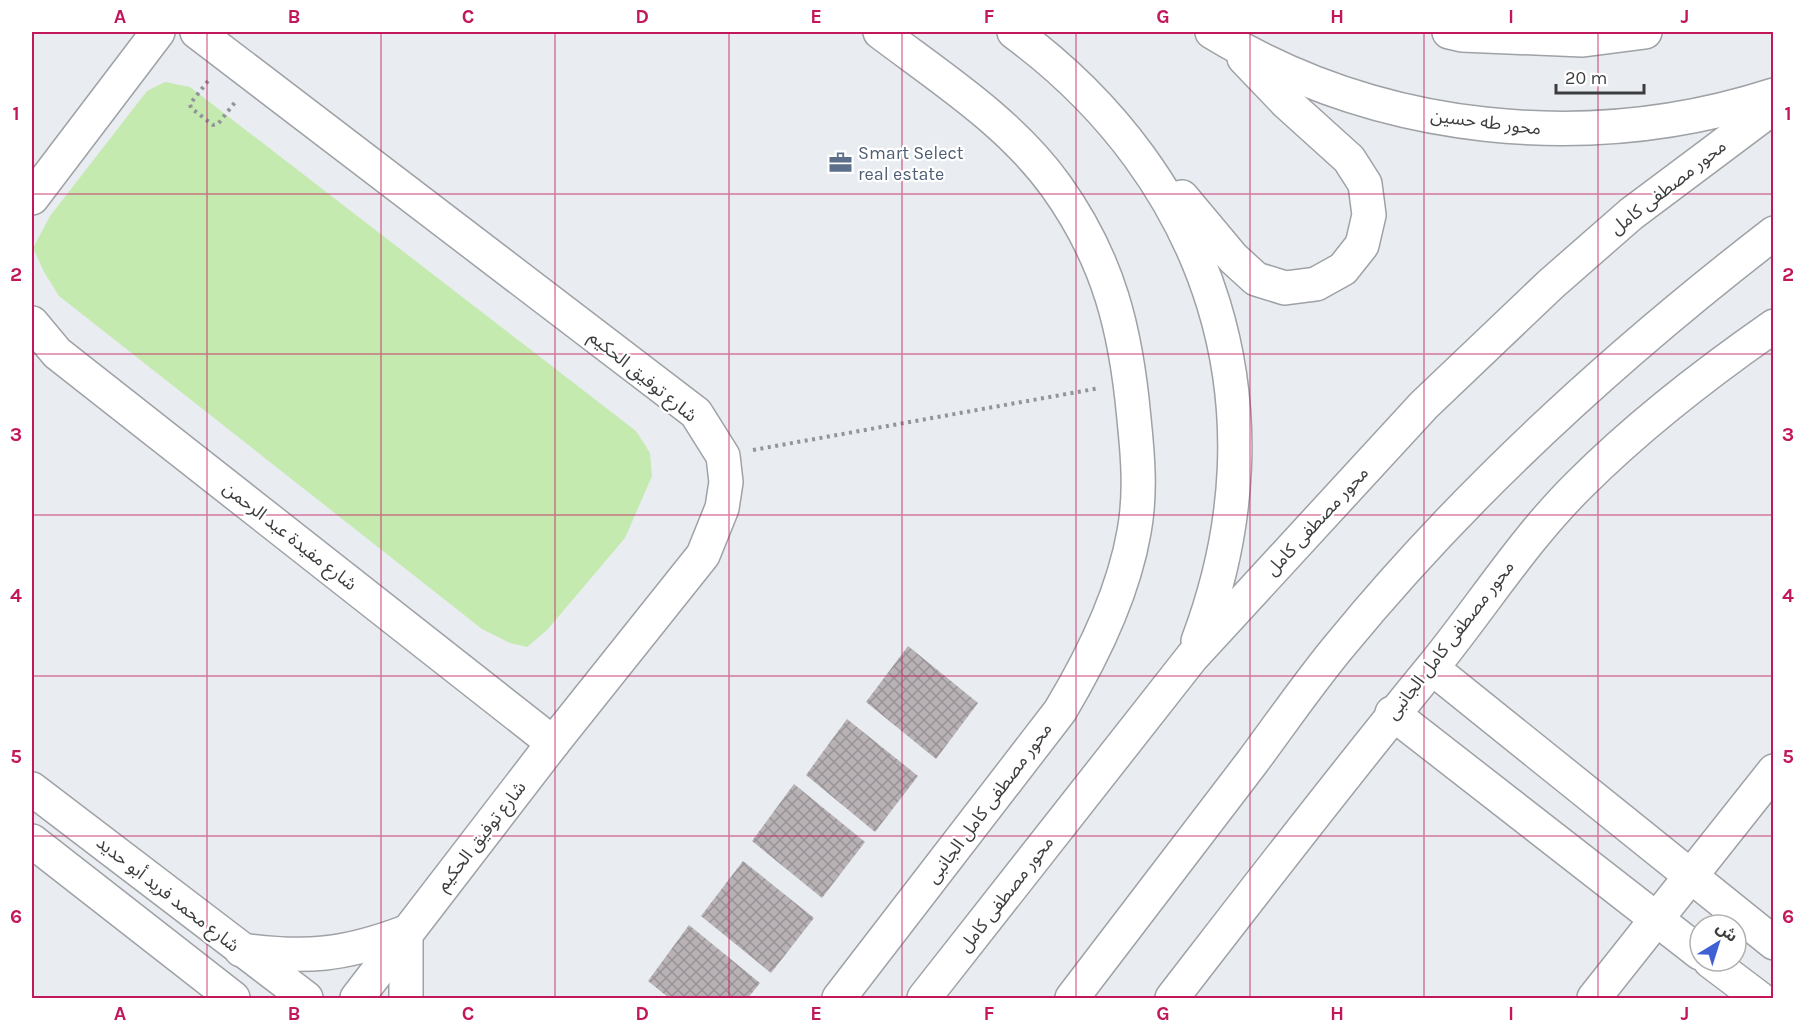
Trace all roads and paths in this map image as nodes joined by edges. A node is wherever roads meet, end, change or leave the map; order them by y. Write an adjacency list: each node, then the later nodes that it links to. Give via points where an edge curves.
1 (158, 32): 13 (street)
2 (197, 32): 8 (street, شارع توفيق الحكيم)
3 (880, 32): 17 (street, محور مصطفى كامل الجانبى, via 1008,132 1056,185 1093,246 1110,290)
4 (1014, 32): 12 (street, via 1048,56 1092,97)
5 (1645, 32): 6 (street, via 1583,40)
6 (1456, 33)
7 (1221, 37): 10 (street, محور طه حسين, via 1289,72 1350,96 1414,113 1479,124 1544,129 1610,128 1675,120); 12 (street, via 1348,159 1365,184 1369,215 1362,245 1343,269 1316,284 1286,288 1256,279)
8 (227, 57): 9 (street, شارع توفيق الحكيم); 9 (path, via 190,105 198,114 216,126)
9 (254, 78): 18 (street, شارع توفيق الحكيم, via 696,413)
10 (1773, 95)
11 (1773, 107): 19 (street, محور مصطفى كامل, via 1632,214 1486,343)
12 (1131, 143): 19 (street, via 1165,193 1193,247 1214,303 1228,362 1235,422 1232,502 1213,600)
13 (32, 198)
14 (1773, 233): 39 (street, via 1676,310 1550,422 1407,567 1341,644)
15 (32, 323): 22 (street, شارع مفيدة عبد الرحمن, via 57,352)
16 (1773, 326): 20 (street, محور مصطفى كامل الجانبى, via 1639,427 1578,486 1511,562)
17 (1131, 382): 18 (path); 37 (street, محور مصطفى كامل الجانبى, via 1140,474 1134,532 1115,599 1091,660 1060,711)
18 (723, 456): 22 (street, شارع توفيق الحكيم, via 726,482 722,508 703,555)
19 (1192, 657): 38 (street, محور مصطفى كامل)
20 (1432, 668): 21 (street, محور مصطفى كامل الجانبى); 26 (street)
21 (1392, 713): 27 (street); 40 (street, محور مصطفى كامل الجانبى)
22 (553, 743): 28 (street, شارع توفيق الحكيم)
23 (1773, 771): 26 (street)
24 (32, 789): 31 (street, شارع محمد فريد أبو حديد)
25 (32, 841): 33 (street)
26 (1689, 877): 27 (street); 29 (street)
27 (1656, 919): 30 (street); 41 (street)
28 (406, 932): 31 (street, via 366,947 325,955 282,956); 35 (street, شارع توفيق الحكيم); 36 (street)
29 (1773, 943)
30 (1688, 944)
31 (241, 950): 34 (street, شارع محمد فريد أبو حديد)
32 (1725, 973): 42 (street)
33 (224, 994)
34 (306, 999)
35 (357, 999)
36 (406, 999)
37 (839, 999)
38 (924, 999)
39 (1072, 999)
40 (1172, 999)
41 (1594, 999)
42 (1759, 999)

